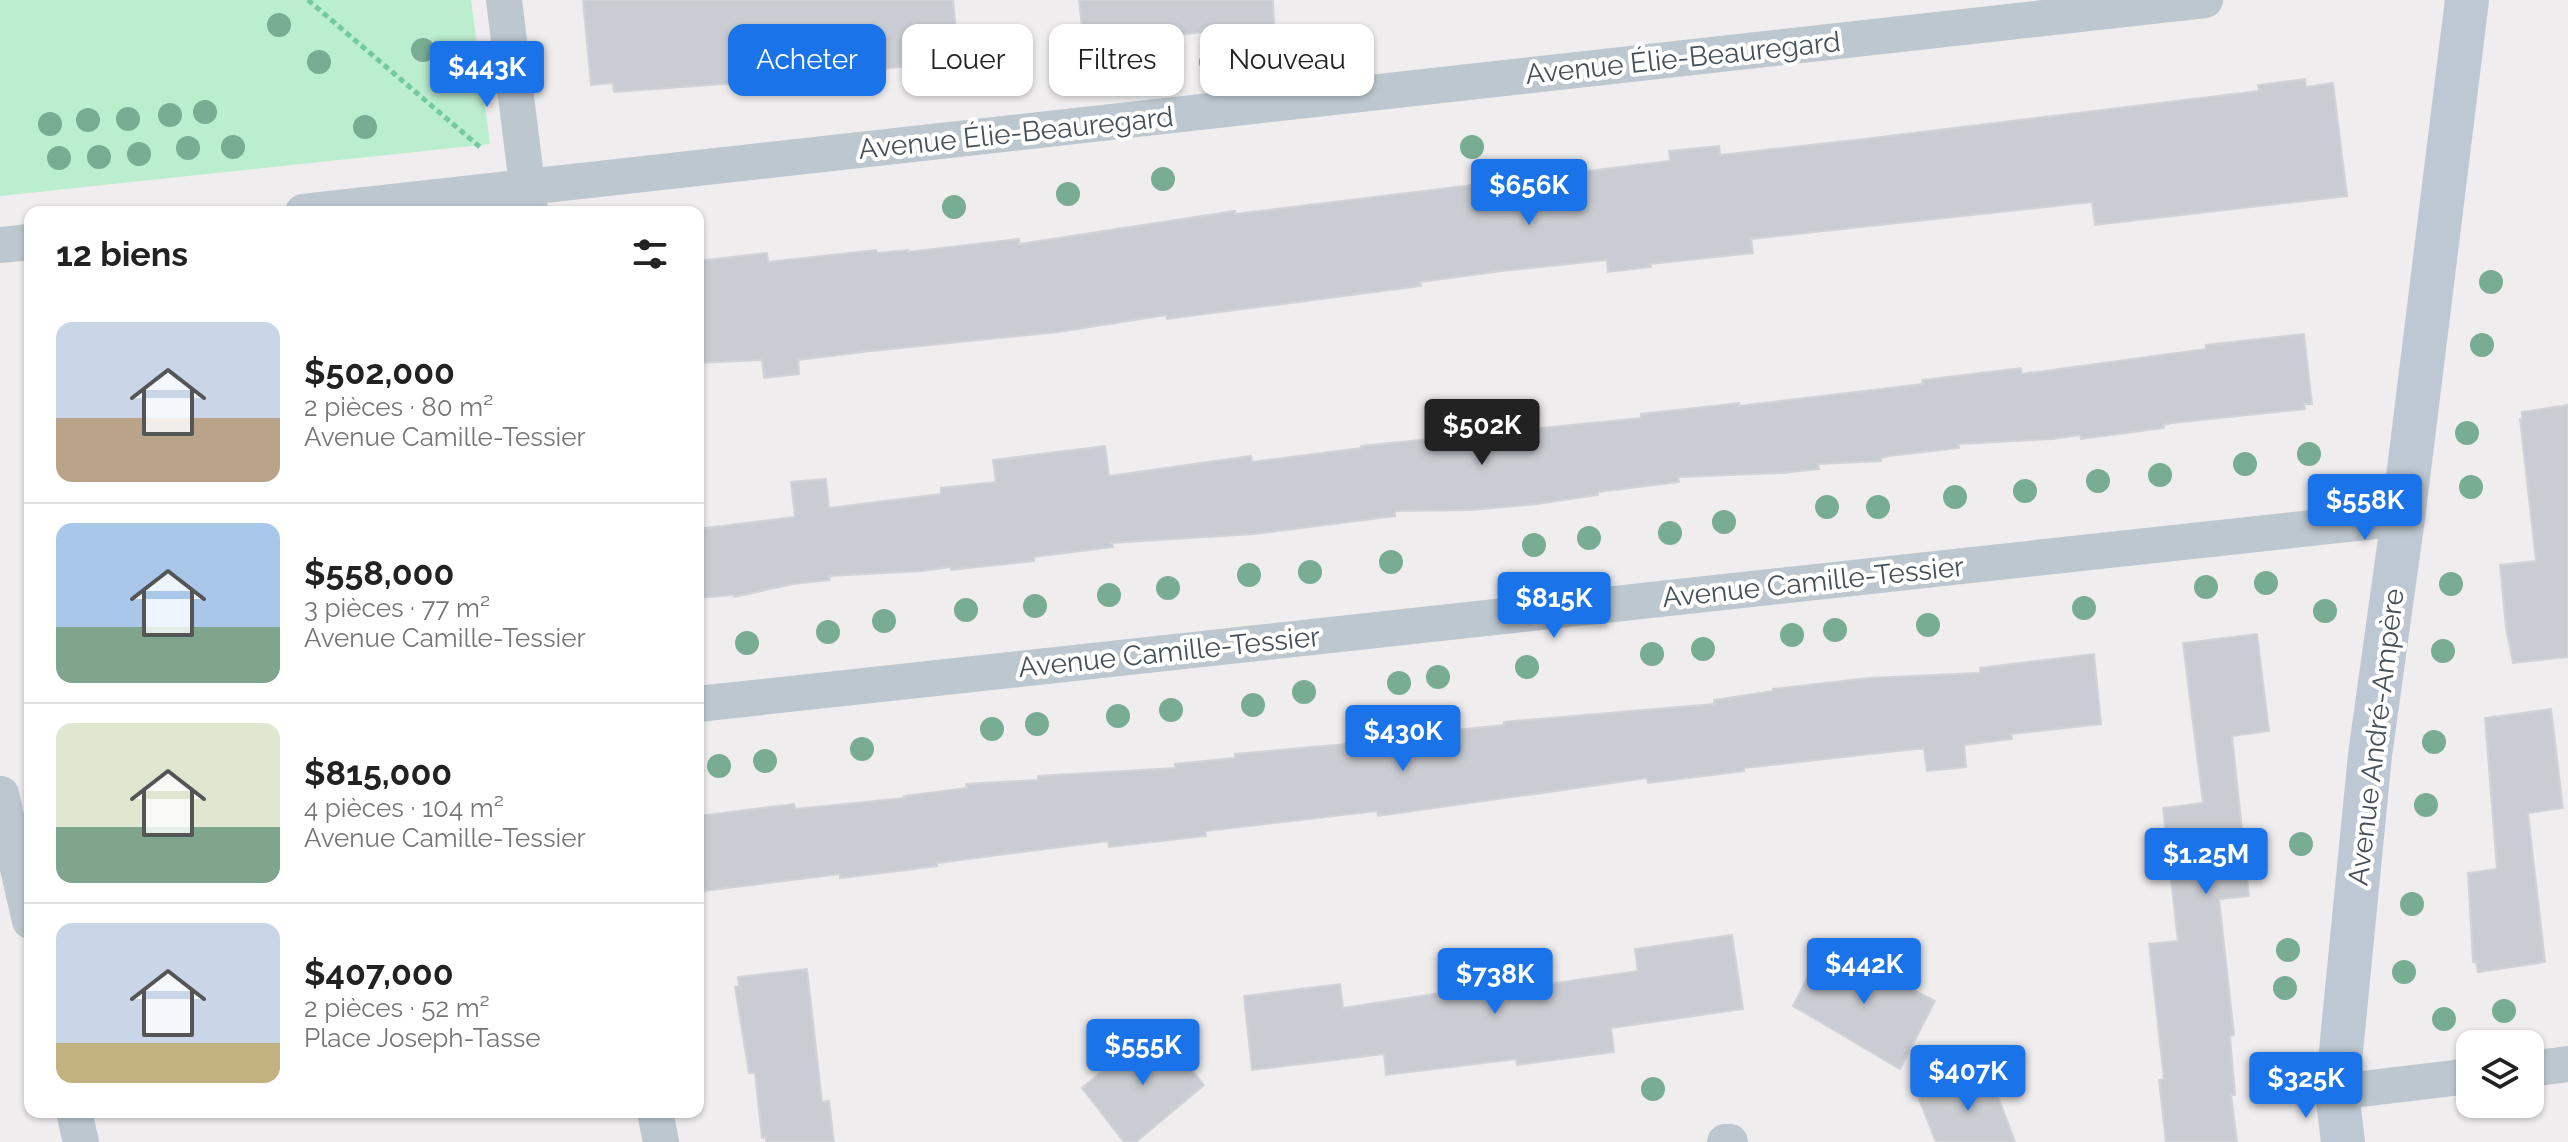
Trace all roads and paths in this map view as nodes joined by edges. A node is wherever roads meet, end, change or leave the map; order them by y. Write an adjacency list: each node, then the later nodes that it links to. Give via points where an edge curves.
1 (308, 0): 5 (path)
2 (504, 0): 5 (street)
3 (2205, 0): 5 (street, Avenue Élie-Beauregard)
4 (2467, 0): 9 (street, Avenue André-Ampère)
5 (528, 200): 6 (street, Avenue Élie-Beauregard)
6 (416, 206)
7 (24, 243): 8 (street)
8 (0, 245)
9 (2403, 518): 10 (street, Avenue Camille-Tessier); 17 (street, Avenue André-Ampère, via 2370,755)
10 (704, 703)
11 (24, 791): 12 (street)
12 (0, 794): 13 (street)
13 (24, 896)
14 (2568, 1064): 15 (street)
15 (2544, 1067)
16 (2456, 1078): 17 (street)
17 (2337, 1092): 22 (street, Avenue André-Ampère)
18 (75, 1118): 20 (street)
19 (656, 1118): 21 (street)
20 (81, 1142)
21 (661, 1142)
22 (2343, 1142)

